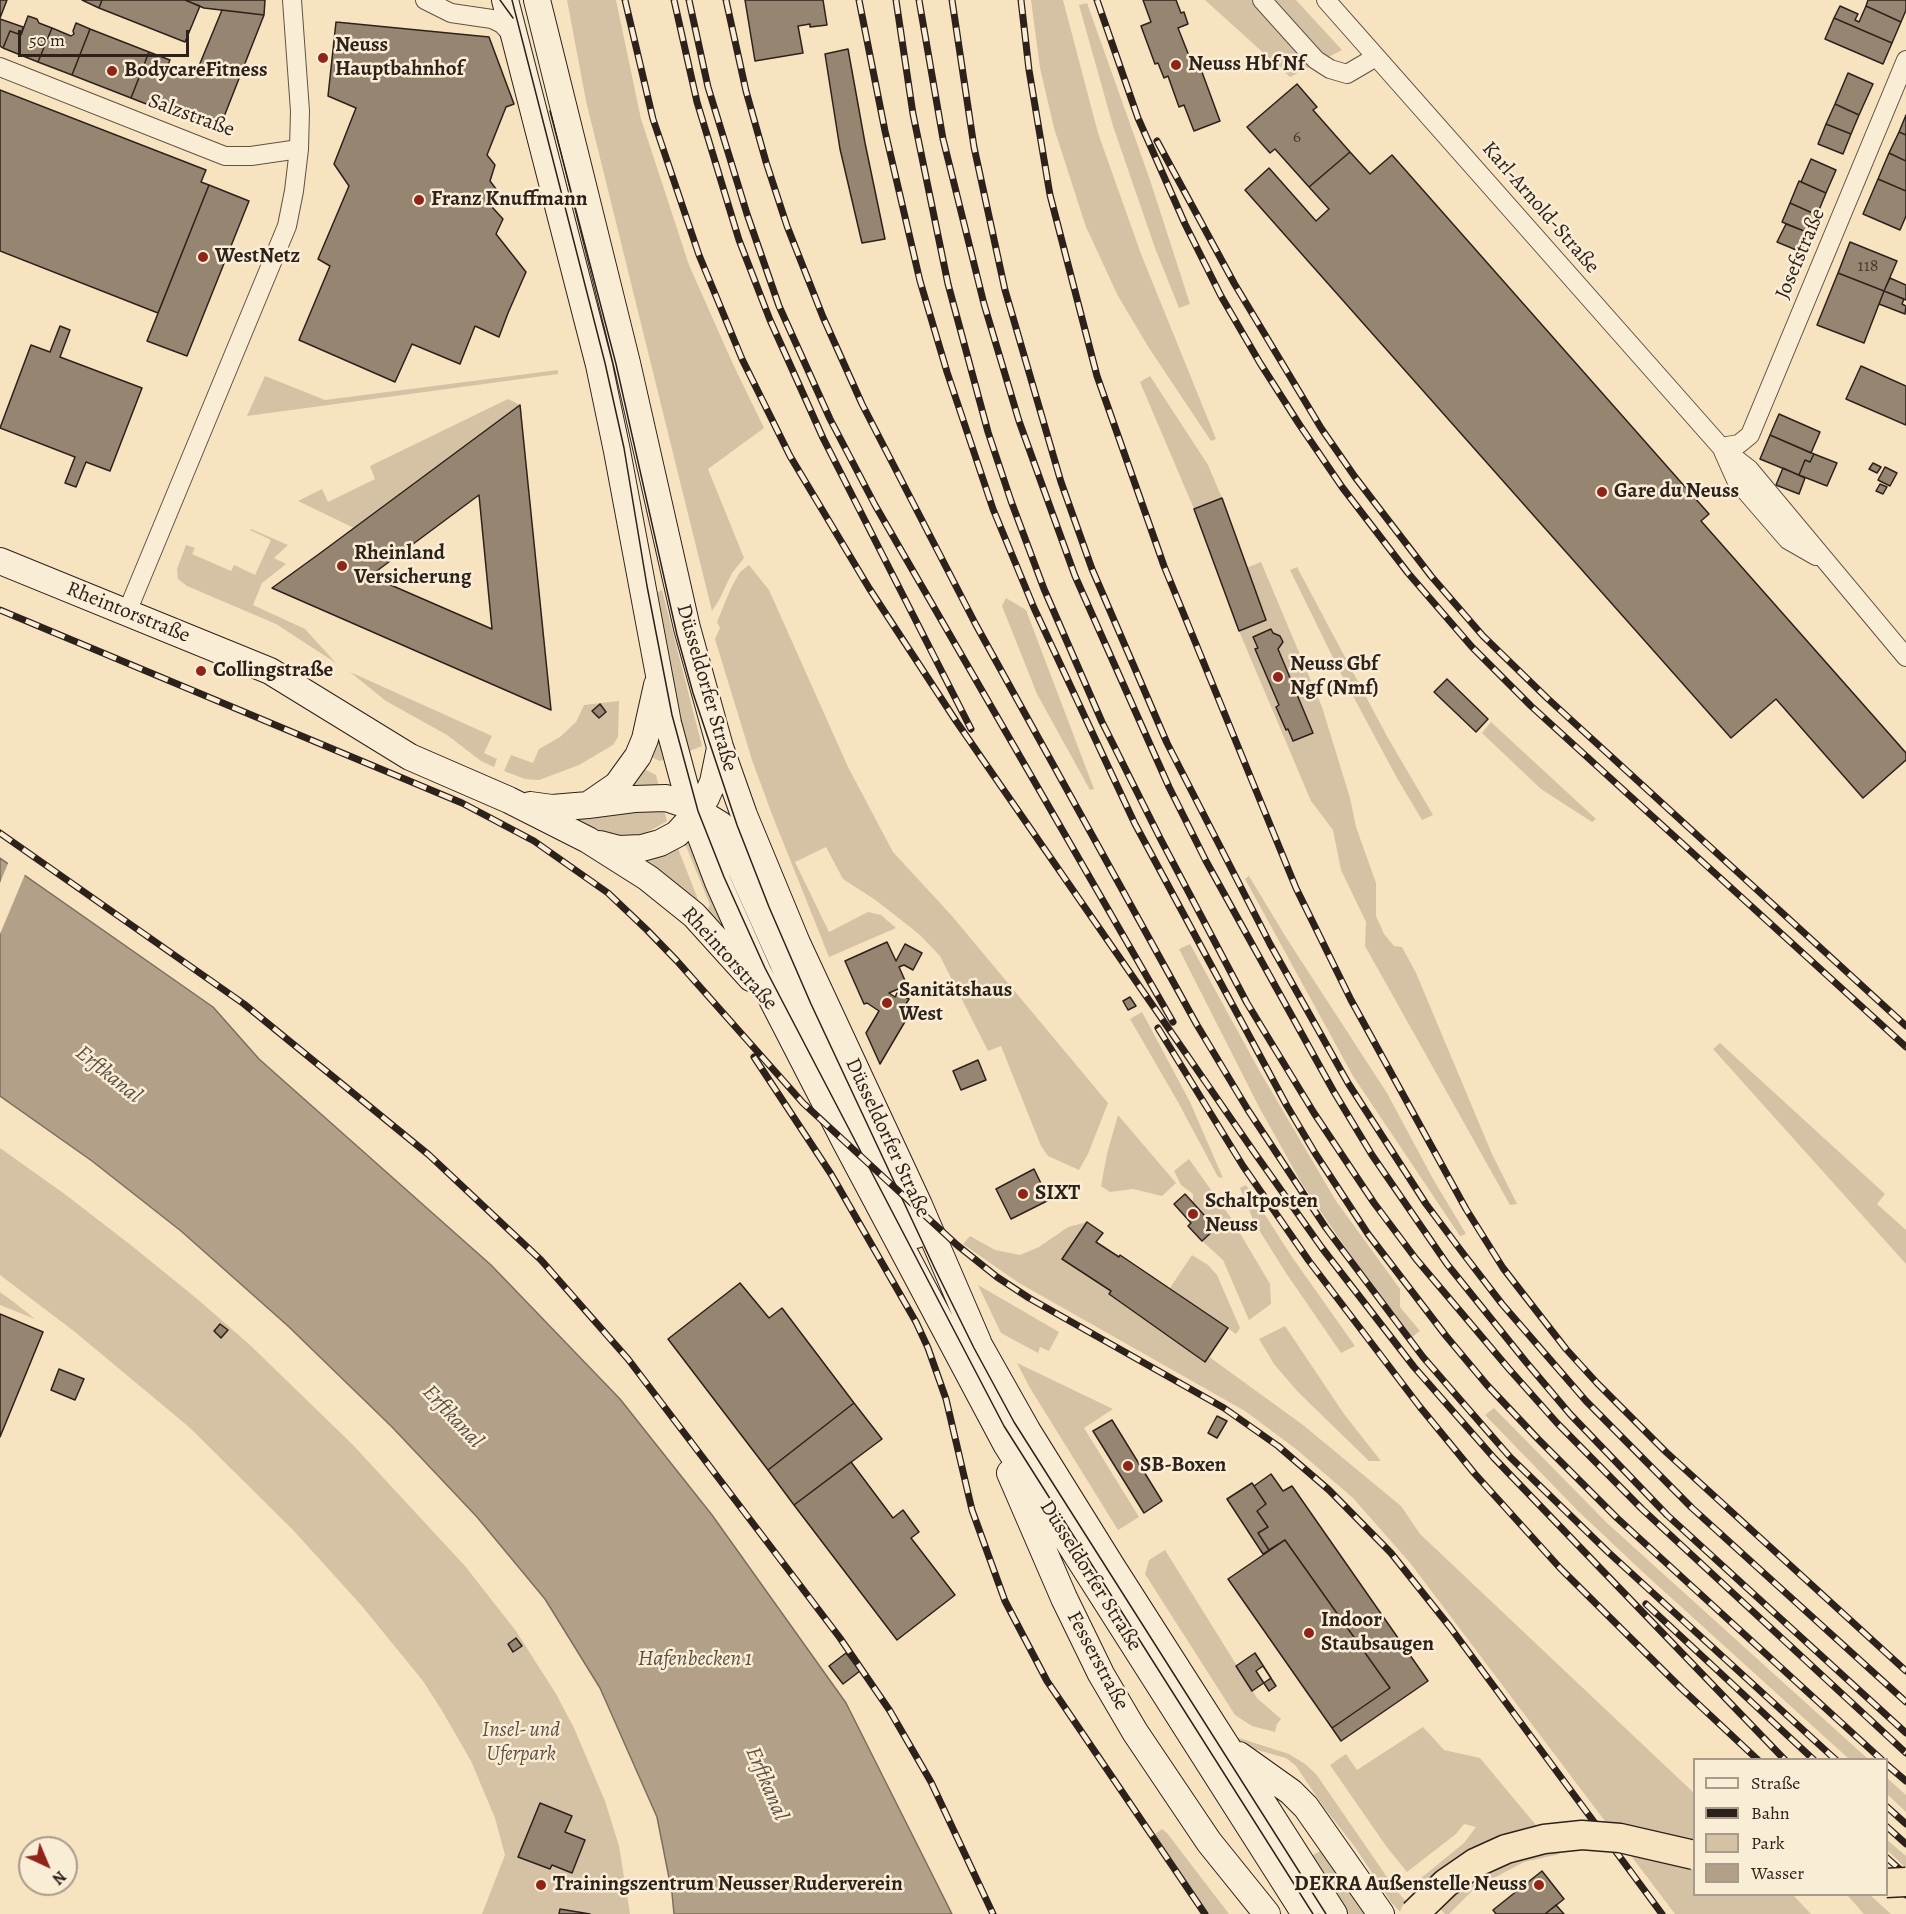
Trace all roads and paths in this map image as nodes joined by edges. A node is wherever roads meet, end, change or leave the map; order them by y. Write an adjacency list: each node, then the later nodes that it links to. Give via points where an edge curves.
1 (292, 0): 11 (street)
2 (425, 0): 7 (street, via 451,13 492,19)
3 (505, 0): 7 (main road, Düsseldorfer Straße)
4 (537, 0): 17 (main road, Düsseldorfer Straße, via 627,363 687,628)
5 (1262, 0): 8 (street, via 1316,60 1330,69 1347,74)
6 (1326, 0): 8 (street, Karl-Arnold-Straße)
7 (514, 37): 16 (main road, Düsseldorfer Straße, via 599,365)
8 (1376, 57): 12 (street, Karl-Arnold-Straße)
9 (1906, 60): 12 (street, Josefstraße, via 1750,435 1740,444)
10 (0, 68): 11 (street, Salzstraße, via 225,156)
11 (299, 149): 14 (street, via 287,226 275,260)
12 (1721, 447): 15 (street, Karl-Arnold-Straße, via 1749,469)
13 (0, 561): 14 (main road, Rheintorstraße)
14 (127, 612): 18 (main road, Rheintorstraße, via 270,671 410,757)
15 (1906, 657)
16 (658, 680): 19 (main road, via 638,756 617,784); 20 (main road, Düsseldorfer Straße)
17 (720, 747): 20 (main road, Rheintorstraße, via 713,782); 23 (main road, Düsseldorfer Straße, via 797,943)
18 (509, 800): 19 (main road, Rheintorstraße, via 552,808); 21 (main road, Rheintorstraße)
19 (588, 805): 20 (main road, Düsseldorfer Straße, via 666,798)
20 (694, 811): 21 (main road, Rheintorstraße, via 677,834 642,848 620,849); 22 (main road, Düsseldorfer Straße, via 718,882); 23 (main road, Düsseldorfer Straße, via 721,825 884,1178)
21 (588, 840): 22 (main road, Rheintorstraße, via 648,878 694,915)
22 (781, 1016): 24 (main road, Düsseldorfer Straße)
23 (978, 1342): 25 (main road, Düsseldorfer Straße, via 1033,1440)
24 (972, 1382): 30 (main road, Fesserstraße, via 1101,1674 1175,1794); 31 (main road, Düsseldorfer Straße, via 1006,1444)
25 (1203, 1708): 29 (main road, via 1240,1757 1306,1807); 32 (main road, Düsseldorfer Straße)
26 (1693, 1855): 33 (main road, bridge, via 1620,1838 1582,1835 1544,1839 1506,1849 1475,1863 1446,1882)
27 (1906, 1882): 28 (main road, bridge)
28 (1888, 1883)
29 (1379, 1912)
30 (1267, 1914)
31 (1305, 1914)
32 (1334, 1914)
33 (1414, 1914)

